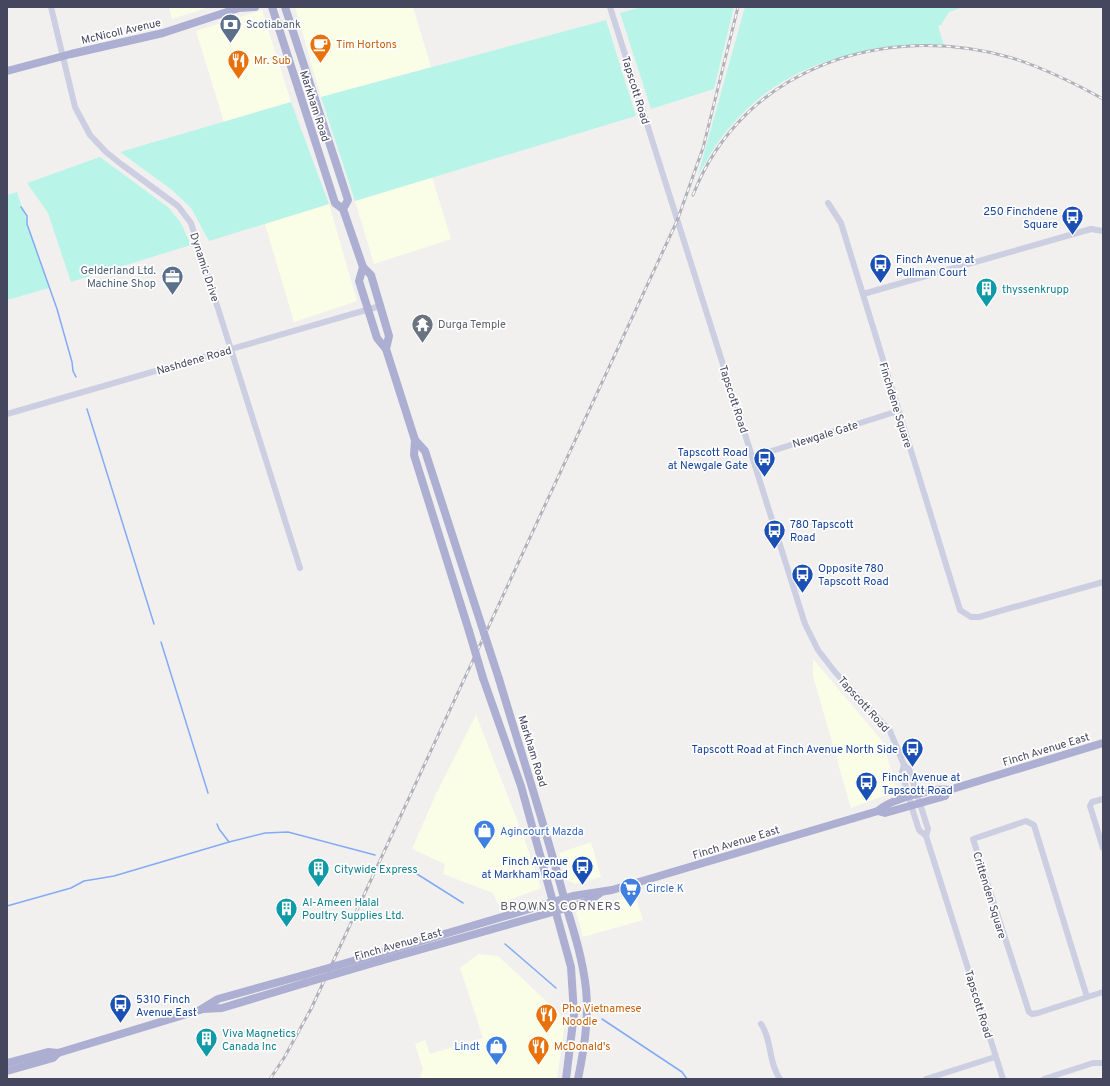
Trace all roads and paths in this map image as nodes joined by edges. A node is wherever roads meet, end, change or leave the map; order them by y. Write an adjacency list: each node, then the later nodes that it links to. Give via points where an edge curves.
1 (50, 7): 7 (street, Dynamic Drive)
2 (255, 7): 6 (main road, McNicoll Avenue)
3 (272, 7): 10 (main road, Markham Road, via 335,203)
4 (285, 7): 10 (main road, Markham Road, via 348,200)
5 (610, 7): 21 (street, Tapscott Road)
6 (239, 8): 7 (main road, McNicoll Avenue, via 164,33)
7 (62, 56): 8 (main road, McNicoll Avenue); 16 (street, Dynamic Drive, via 75,107 90,135 111,156 178,206 191,223)
8 (7, 71)
9 (828, 203): 13 (street, Finchdene Square, via 841,223)
10 (343, 209): 12 (main road, Markham Road)
11 (1103, 231): 13 (street, via 1094,228)
12 (363, 267): 14 (main road, Markham Road, via 371,275); 15 (main road, Markham Road, via 359,281)
13 (863, 294): 18 (street, Finchdene Square)
14 (380, 306): 15 (street, Nashdene Road); 17 (main road, Markham Road, via 389,336)
15 (368, 310): 16 (street, Nashdene Road); 17 (main road, Markham Road, via 377,338)
16 (232, 348): 19 (street, Nashdene Road); 22 (street, Dynamic Drive)
17 (386, 348): 20 (main road, Markham Road)
18 (898, 411): 21 (street, Newgale Gate); 23 (street, Finchdene Square, via 956,601 963,613 979,617)
19 (7, 414)
20 (415, 440): 32 (main road, Markham Road, bridge, via 425,451 499,679); 33 (main road, Markham Road, bridge, via 414,455 483,678 520,786)
21 (753, 457): 25 (street, Tapscott Road, via 805,624 818,650 890,731)
22 (300, 568)
23 (1103, 582)
24 (1103, 743): 26 (main road, Finch Avenue East, via 949,790 941,788)
25 (904, 765): 26 (street, Tapscott Road, via 909,770); 28 (street, Tapscott Road, via 902,772)
26 (918, 799): 28 (main road, Finch Avenue East); 29 (street, Tapscott Road, via 928,829)
27 (1103, 799): 30 (street, via 1092,802 1090,806)
28 (910, 801): 29 (street, Tapscott Road, via 919,830); 31 (main road, Finch Avenue East, via 884,805 878,811)
29 (926, 836): 41 (street, Tapscott Road)
30 (1103, 848)
31 (600, 893): 32 (main road, Finch Avenue East, via 586,893); 34 (main road, Finch Avenue East, via 589,901)
32 (565, 899): 33 (main road, Finch Avenue East); 34 (main road, Markham Road)
33 (554, 903): 35 (main road, Markham Road); 36 (main road, Finch Avenue East)
34 (567, 908): 35 (main road, Finch Avenue East); 46 (main road, Markham Road, via 580,953 586,995 584,1047)
35 (556, 912): 36 (main road, Finch Avenue East); 45 (main road, Markham Road, via 571,966 574,999)
36 (378, 958): 40 (main road, Finch Avenue East, bridge, via 218,999 200,1010)
37 (1103, 992): 38 (street, Crittenden Square)
38 (1087, 997): 38 (street, Crittenden Square, via 1034,825 1026,821 973,839 1028,1012 1038,1013)
39 (761, 1024): 47 (street, via 773,1067)
40 (58, 1053): 42 (main road, Finch Avenue East, via 48,1052); 44 (main road, Finch Avenue East, via 53,1058)
41 (996, 1057): 48 (street); 49 (street, Tapscott Road)
42 (7, 1063)
43 (1103, 1063): 50 (street, via 1093,1063)
44 (7, 1072)
45 (566, 1079)
46 (578, 1079)
47 (780, 1079)
48 (926, 1079)
49 (1003, 1079)
50 (1044, 1079)

